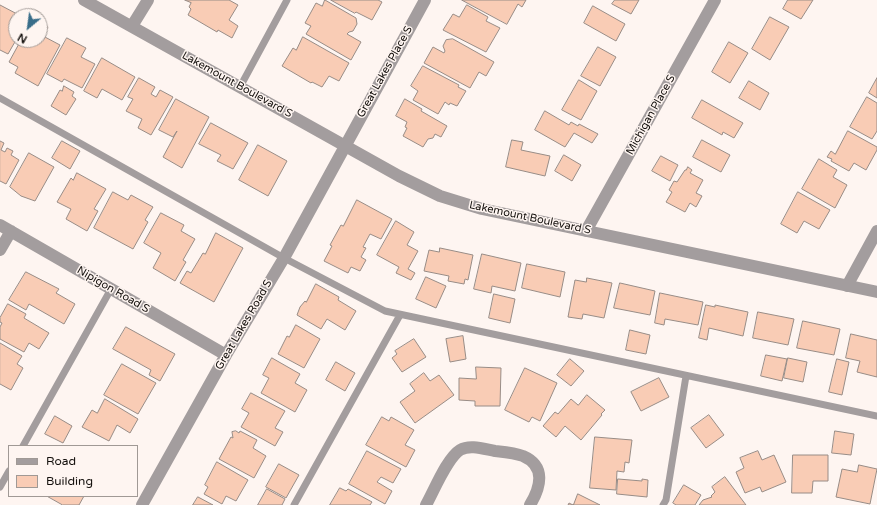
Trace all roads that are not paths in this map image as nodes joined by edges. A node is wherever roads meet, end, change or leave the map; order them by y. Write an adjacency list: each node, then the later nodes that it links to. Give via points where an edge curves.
1 (84, 0): 6 (street, Lakemount Boulevard S)
2 (148, 0): 6 (street)
3 (286, 0): 7 (lane)
4 (425, 0): 9 (street, Great Lakes Place S)
5 (715, 0): 11 (street, Michigan Place S)
6 (132, 26): 7 (street, Lakemount Boulevard S)
7 (240, 87): 9 (street, Lakemount Boulevard S)
8 (0, 98): 14 (lane)
9 (345, 145): 11 (street, Lakemount Boulevard S, via 440,196 482,210); 14 (street, Great Lakes Road S)
10 (5, 228): 13 (street); 16 (street, Nipigon Road S)
11 (586, 230): 15 (street, Lakemount Boulevard S)
12 (877, 231): 15 (street)
13 (0, 250)
14 (284, 258): 18 (lane, via 385,312); 19 (street, Great Lakes Road S)
15 (847, 286): 17 (street, Lakemount Boulevard S)
16 (111, 289): 19 (street, Nipigon Road S); 22 (lane)
17 (877, 292)
18 (400, 315): 20 (lane); 26 (lane)
19 (226, 355): 25 (street, Great Lakes Road S)
20 (686, 376): 21 (lane); 29 (lane, via 666,500)
21 (877, 416)
22 (24, 445)
23 (8, 473): 24 (lane)
24 (0, 487)
25 (142, 505)
26 (294, 505)
27 (426, 505): 28 (street, via 452,457 469,446 521,456 534,462 539,473 539,484)
28 (530, 505)
29 (663, 505)

